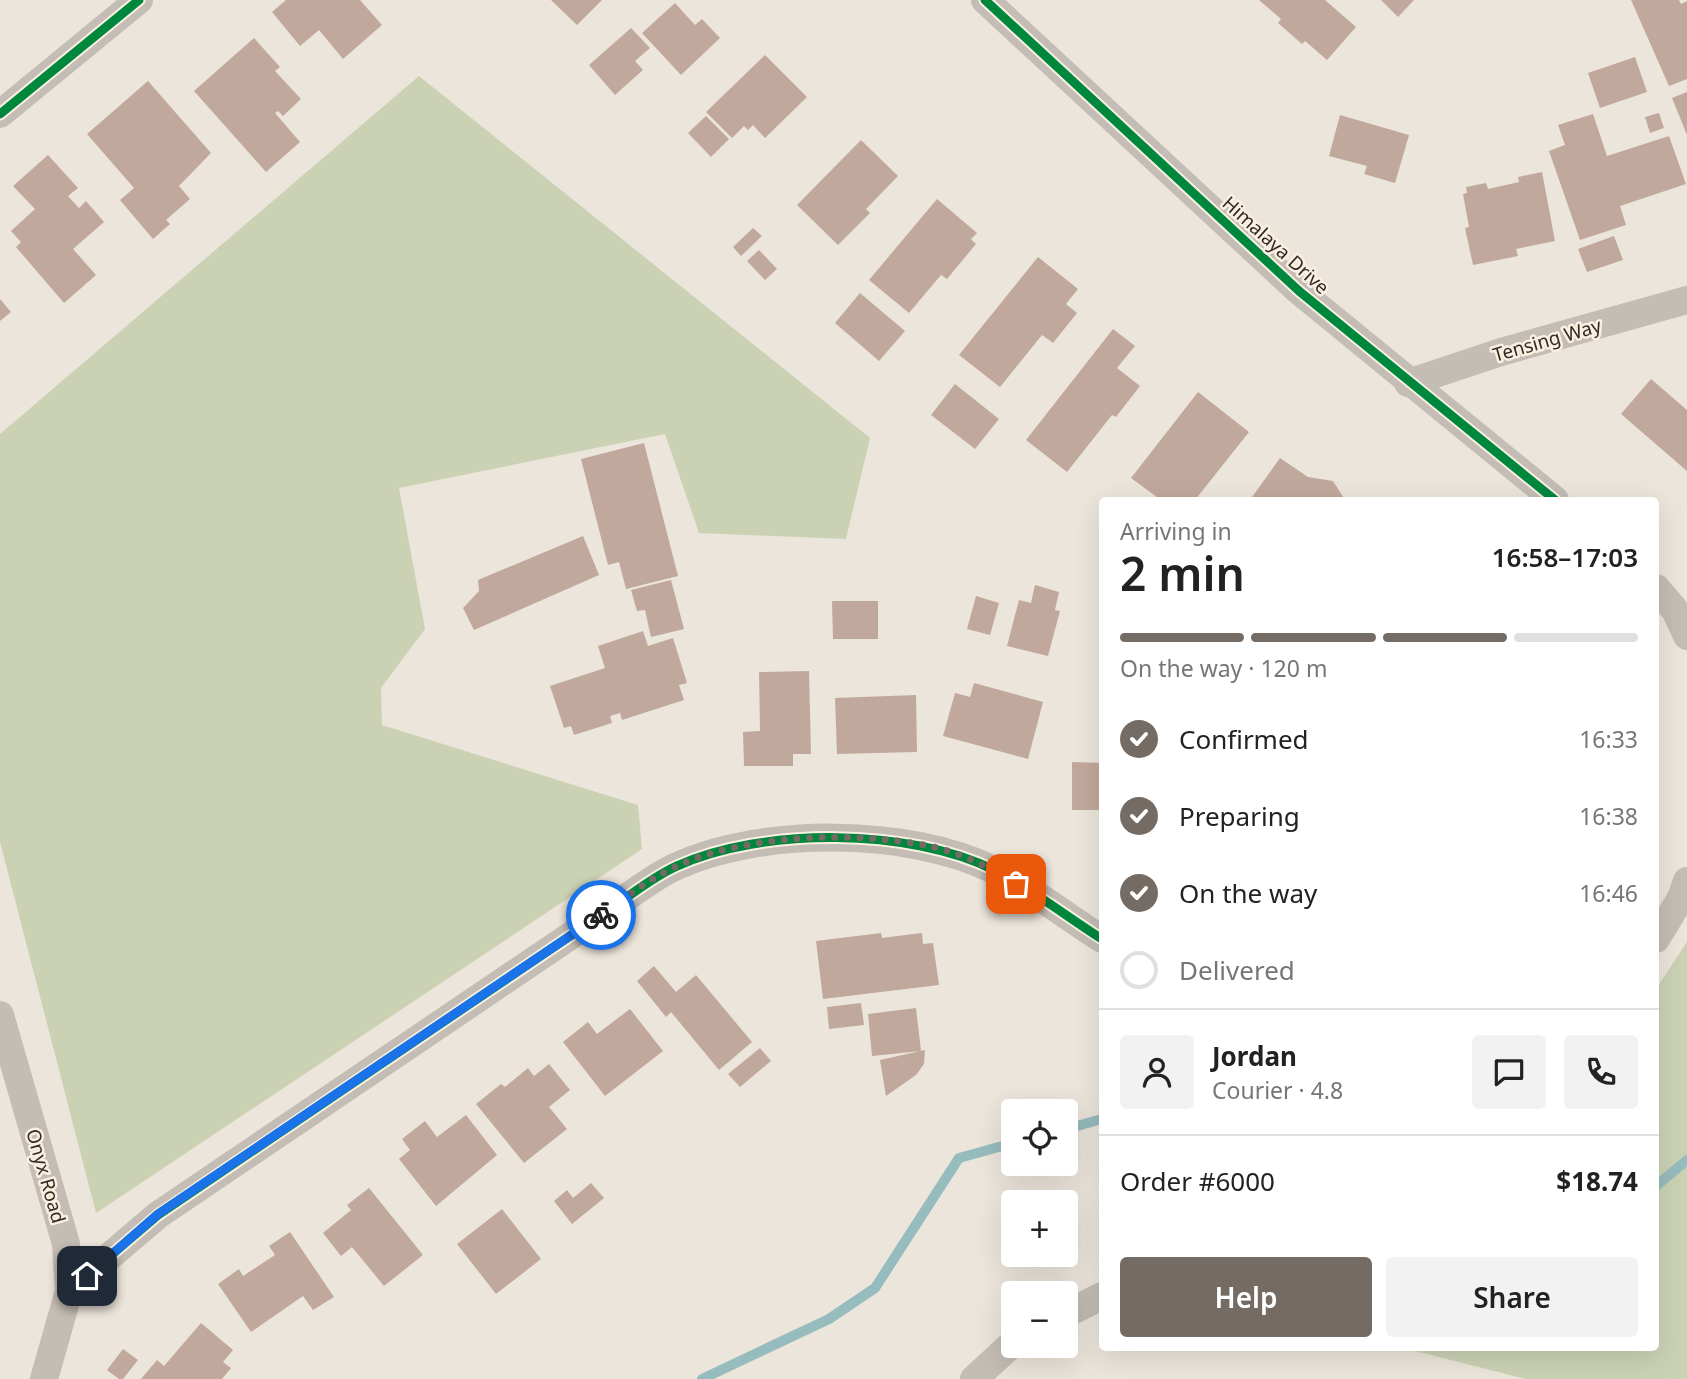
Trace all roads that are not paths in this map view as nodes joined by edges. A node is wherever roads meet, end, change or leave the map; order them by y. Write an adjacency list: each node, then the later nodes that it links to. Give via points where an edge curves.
1 (139, 0): 3 (street)
2 (985, 0): 5 (street, Himalaya Drive, via 1299,291)
3 (0, 114)
4 (1687, 300): 5 (street, Tensing Way)
5 (1408, 383): 6 (street, Himalaya Drive)
6 (1551, 497)
7 (1659, 591): 8 (street, via 1675,610)
8 (1687, 636)
9 (1687, 881): 10 (street)
10 (1659, 933)
11 (1099, 937): 13 (street, via 995,870 931,846 874,838 729,847 676,866 610,909 158,1214)
12 (0, 1014): 13 (street, Onyx Road, via 66,1244)
13 (69, 1291): 17 (street, Onyx Road)
14 (1099, 1298): 15 (street)
15 (1078, 1308)
16 (1001, 1354): 18 (street)
17 (44, 1379)
18 (974, 1379)

